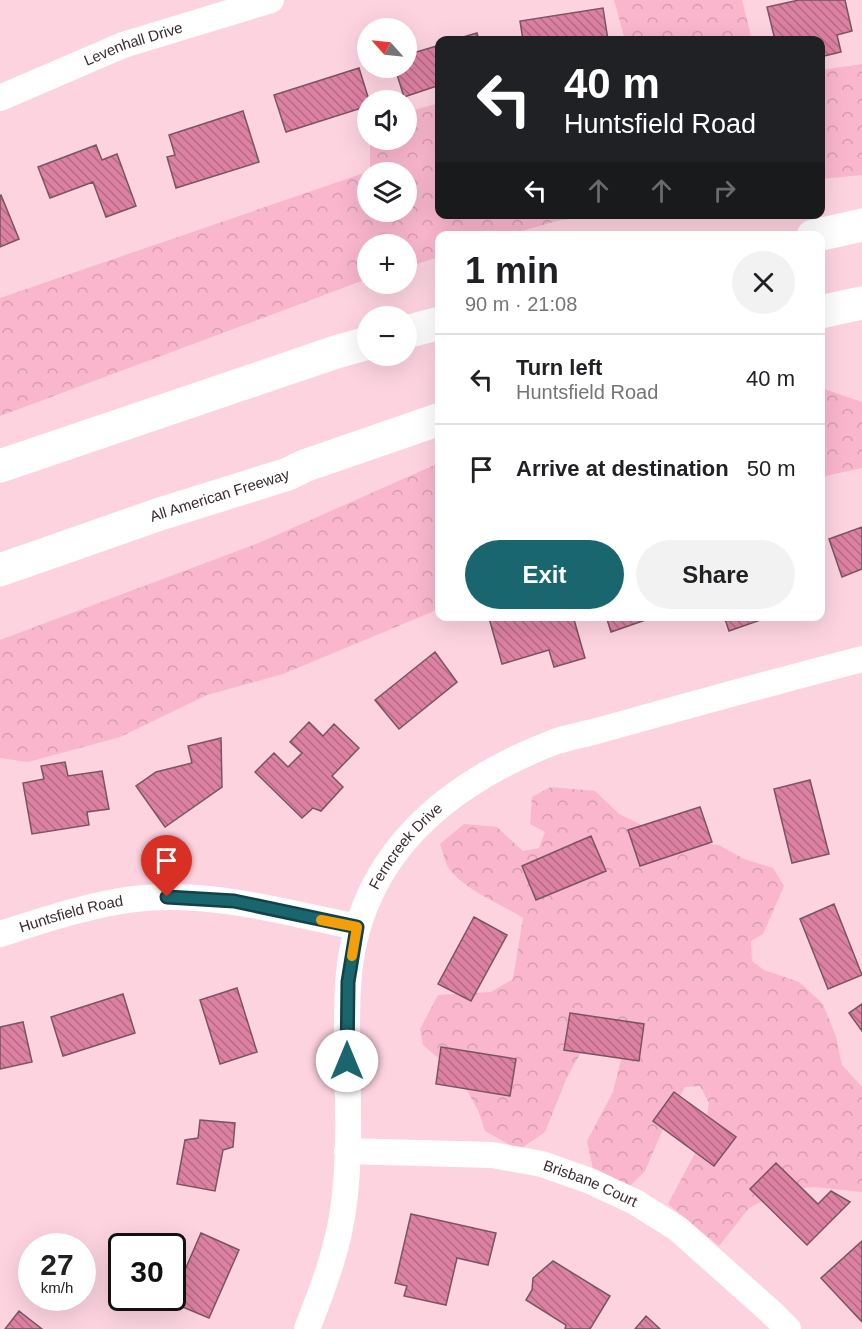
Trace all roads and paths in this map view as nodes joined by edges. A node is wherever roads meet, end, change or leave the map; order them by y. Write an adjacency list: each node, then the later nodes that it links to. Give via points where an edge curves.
1 (271, 0): 2 (street, Levenhall Drive, via 123,45)
2 (0, 98)
3 (862, 225): 4 (highway)
4 (825, 233)
5 (862, 303): 6 (highway)
6 (825, 311)
7 (435, 324): 8 (highway)
8 (417, 330)
9 (357, 346): 11 (highway)
10 (435, 421): 12 (highway, All American Freeway)
11 (0, 466)
12 (0, 570)
13 (861, 662): 14 (street, Ferncreek Drive, via 555,742 488,772 418,825 396,851 378,879)
14 (357, 927): 15 (street, Huntsfield Road, via 234,901 167,897 84,908); 16 (street, Ferncreek Drive, via 348,982)
15 (0, 934)
16 (347, 1151): 17 (street, Ferncreek Drive, via 339,1236); 18 (street, Brisbane Court, via 492,1155 542,1164 590,1181 635,1202 678,1229)
17 (307, 1329)
18 (788, 1329)

